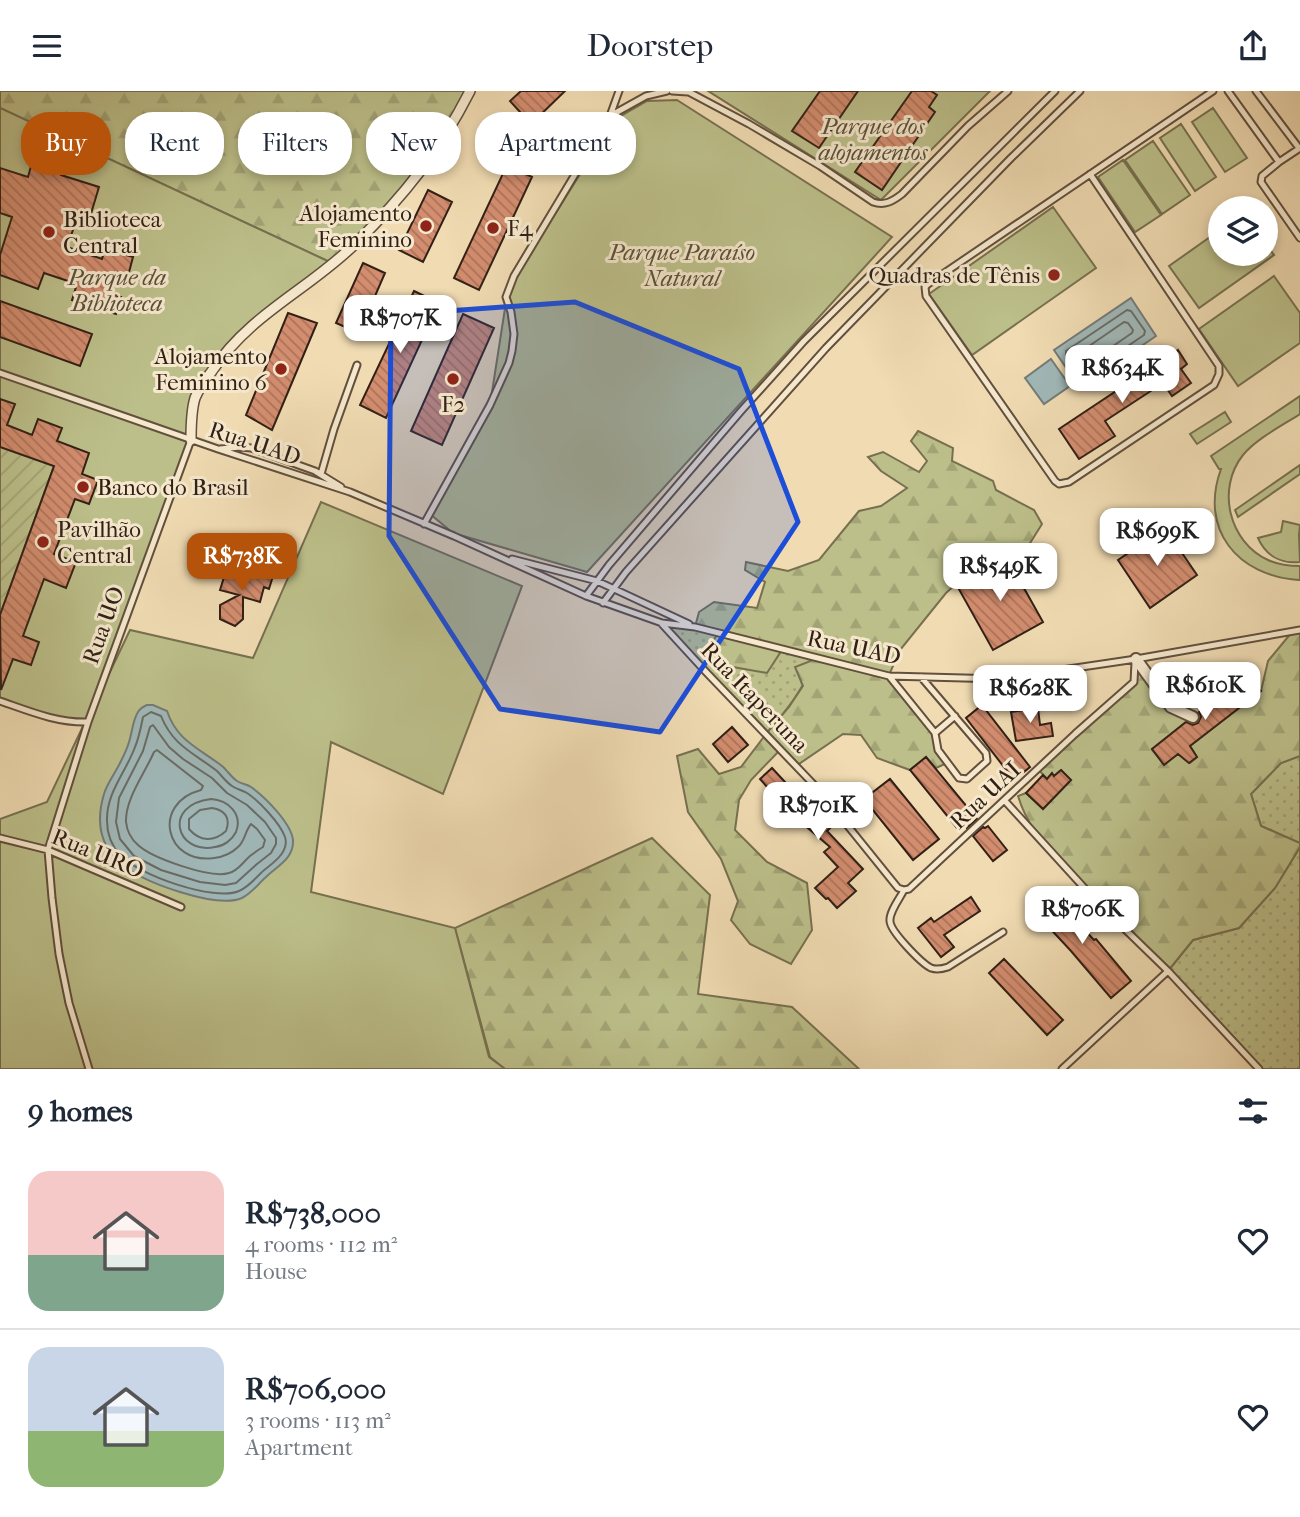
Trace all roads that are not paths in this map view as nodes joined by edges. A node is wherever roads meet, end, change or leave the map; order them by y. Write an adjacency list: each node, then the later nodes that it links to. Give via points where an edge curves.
1 (470, 91): 21 (street, Rua UO, via 446,135 395,204 334,264 257,320 220,358 196,397)
2 (619, 91): 12 (lane)
3 (667, 91): 13 (lane, via 646,96)
4 (672, 91): 5 (lane)
5 (687, 91): 6 (lane, via 882,204 902,194)
6 (1008, 91)
7 (1055, 91): 27 (lane, via 804,341)
8 (1080, 91): 28 (lane, via 826,348)
9 (1213, 91): 16 (lane)
10 (1228, 91): 15 (lane)
11 (1256, 91): 14 (lane)
12 (611, 112)
13 (617, 112)
14 (1299, 148): 15 (lane)
15 (1279, 162): 18 (lane, via 1262,176 1261,183)
16 (1090, 174): 16 (lane, via 1219,366 1219,374 1214,385 1069,482 1059,484 926,296 925,287)
17 (574, 175): 25 (lane, via 513,276 506,297 514,334 509,363)
18 (1300, 238)
19 (358, 365): 23 (lane)
20 (0, 373): 21 (lane, Rua UAD)
21 (191, 440): 22 (lane, Rua UAD); 40 (lane, Rua UO)
22 (218, 449): 23 (lane, via 251,448); 24 (lane, Rua UAD)
23 (321, 474): 24 (lane)
24 (350, 492): 25 (lane, Rua UAD)
25 (424, 524): 26 (lane, Rua UAD)
26 (496, 555): 27 (lane, Rua UAD); 29 (lane, Rua UAD)
27 (597, 581): 28 (lane, Rua UAD); 29 (lane)
28 (614, 589): 30 (lane); 32 (lane, Rua UAD)
29 (586, 596): 30 (lane, Rua UAD)
30 (603, 603): 31 (lane, Rua UAD)
31 (662, 624): 32 (lane, Rua UAD); 45 (lane, Rua Itaperuna, via 818,789)
32 (695, 627): 35 (lane, Rua UAD)
33 (1300, 630): 34 (lane, Rua UAD)
34 (1136, 659): 36 (lane, Rua UAD, via 1001,679); 39 (street, via 1171,707); 42 (lane, Rua UAI, via 1134,682)
35 (889, 675): 36 (lane, Rua UAD); 41 (lane)
36 (921, 677): 38 (lane)
37 (0, 701): 40 (lane, via 56,720)
38 (955, 716): 41 (lane); 41 (lane, via 987,757 967,779 959,778 940,754)
39 (1193, 717)
40 (88, 722): 44 (lane, Rua UO)
41 (935, 733)
42 (1004, 801): 45 (lane, Rua UAI); 48 (lane)
43 (0, 838): 44 (lane, Rua URO)
44 (48, 850): 46 (lane, Rua URO); 49 (lane, Rua UO, via 59,954)
45 (904, 890): 47 (lane, via 890,917 892,929 931,968 948,967)
46 (181, 907)
47 (1003, 932)
48 (1168, 971): 50 (lane); 51 (lane)
49 (89, 1069)
50 (1062, 1069)
51 (1259, 1069)

